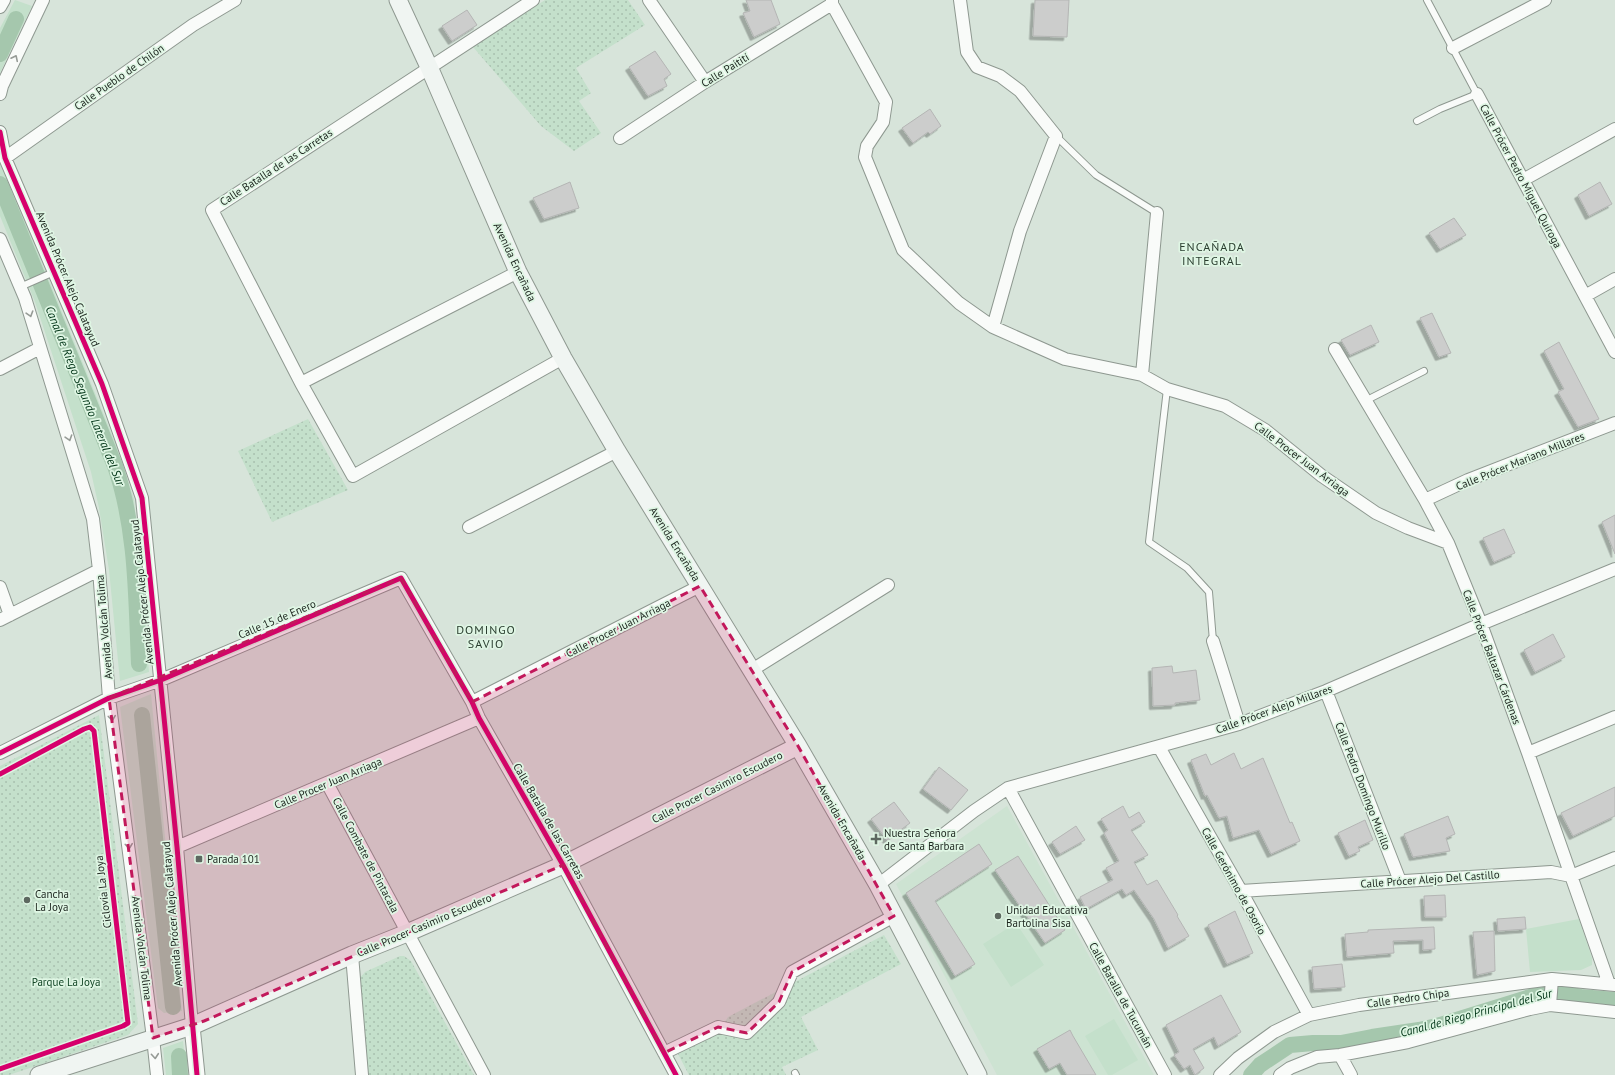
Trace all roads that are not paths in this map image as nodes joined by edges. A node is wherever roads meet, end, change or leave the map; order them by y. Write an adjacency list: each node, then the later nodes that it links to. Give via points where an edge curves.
1 (4, 0): 11 (street)
2 (43, 0): 15 (street, one-way to 2)
3 (235, 0): 22 (street, Calle Pueblo de Chilón, via 193,25)
4 (398, 0): 13 (main road, Avenida Encañada)
5 (533, 0): 13 (street, Calle Batalla de las Carretas)
6 (649, 0): 14 (street)
7 (960, 0): 20 (street, via 967,52 978,67 1000,76 1020,91)
8 (1427, 0): 12 (lane, Calle Prócer Pedro Miguel Quiroga)
9 (1546, 0): 12 (street)
10 (832, 2): 14 (street, Calle Paitití); 31 (street, Calle Procer Juan Arriaga, via 886,102 883,122 866,146 865,157 903,250 959,303)
11 (0, 7)
12 (1453, 48): 16 (lane, Calle Prócer Pedro Miguel Quiroga)
13 (429, 67): 27 (main road, Avenida Encañada); 39 (street, Calle Batalla de las Carretas, via 212,210)
14 (706, 82): 21 (street, Calle Paitití)
15 (0, 94)
16 (1478, 94): 17 (lane); 23 (street, Calle Prócer Pedro Miguel Quiroga)
17 (1417, 121)
18 (1615, 129): 23 (street)
19 (0, 132): 22 (street, Avenida Prócer Alejo Calatayud)
20 (1056, 136): 24 (lane, via 1096,175); 31 (street, via 1020,231)
21 (620, 138)
22 (5, 158): 26 (street, Avenida Prócer Alejo Calatayud)
23 (1523, 180): 30 (street, Calle Prócer Pedro Miguel Quiroga)
24 (1157, 213): 38 (street)
25 (0, 239): 29 (street, Avenida Volcán Tolima)
26 (54, 272): 29 (lane); 57 (street, Avenida Prócer Alejo Calatayud, via 102,384 142,498)
27 (518, 272): 35 (main road, Avenida Encañada); 39 (street)
28 (1615, 279): 30 (street)
29 (26, 285): 32 (street, Avenida Volcán Tolima, one-way to 32, via 25,298)
30 (1585, 296): 34 (street, Calle Prócer Pedro Miguel Quiroga)
31 (993, 327): 38 (street, Calle Procer Juan Arriaga, via 1065,359)
32 (40, 348): 36 (street); 48 (street, Avenida Volcán Tolima, one-way to 48, via 84,486 93,520)
33 (1335, 349): 41 (street, Calle Prócer Baltazar Cárdenas)
34 (1615, 352)
35 (563, 358): 39 (street, Calle Batalla de las Carretas, via 353,476); 43 (main road, Avenida Encañada)
36 (0, 369)
37 (1424, 371): 41 (lane)
38 (1142, 375): 40 (street, Calle Procer Juan Arriaga)
39 (300, 383)
40 (1167, 389): 46 (street, Calle Procer Juan Arriaga, via 1225,406 1265,430 1322,476 1376,513); 55 (lane, via 1149,542 1187,568 1209,592)
41 (1365, 401): 44 (street, Calle Prócer Baltazar Cárdenas)
42 (1615, 423): 44 (street, Calle Prócer Mariano Millares, via 1468,480)
43 (617, 451): 45 (street); 51 (main road, Avenida Encañada)
44 (1425, 500): 46 (street, Calle Prócer Baltazar Cárdenas)
45 (469, 527)
46 (1448, 544): 54 (street, Calle Prócer Baltazar Cárdenas)
47 (1615, 569): 54 (street, Calle Prócer Alejo Millares)
48 (99, 570): 53 (street); 59 (street, Avenida Volcán Tolima)
49 (402, 578): 57 (street, Calle 15 de Enero); 60 (street, Calle Batalla de las Carretas)
50 (888, 585): 56 (street)
51 (700, 586): 56 (main road, Avenida Encañada); 60 (street, Calle Procer Juan Arriaga)
52 (0, 587): 53 (street)
53 (5, 618)
54 (1481, 624): 58 (street, Calle Prócer Alejo Millares); 67 (street, Calle Prócer Baltazar Cárdenas)
55 (1213, 641): 63 (street)
56 (752, 670): 64 (main road, Avenida Encañada)
57 (161, 680): 59 (street, Calle 15 de Enero); 70 (street, Avenida Prócer Alejo Calatayud)
58 (1326, 690): 63 (street, Calle Prócer Alejo Millares); 74 (street, Calle Pedro Domingo Murillo)
59 (109, 698): 66 (street, Calle 15 de Enero); 86 (street, Avenida Volcán Tolima, one-way to 86)
60 (472, 702): 62 (street, Calle Batalla de las Carretas)
61 (1615, 717): 67 (street)
62 (479, 718): 68 (street, Calle Procer Juan Arriaga); 72 (street, Calle Batalla de las Carretas)
63 (1239, 724): 65 (street, Calle Prócer Alejo Millares)
64 (798, 746): 72 (main road, Calle Procer Casimiro Escudero); 75 (main road, Avenida Encañada)
65 (1159, 747): 69 (street, Calle Prócer Alejo Millares); 76 (street, Calle Gerónimo de Osorio)
66 (0, 753)
67 (1528, 753): 73 (street, Calle Prócer Baltazar Cárdenas)
68 (327, 784): 70 (street, Calle Procer Juan Arriaga); 78 (street, Calle Combate de Pintacala)
69 (1008, 788): 75 (street, Calle Prócer Alejo Millares); 96 (street, Calle Batalla de Tucumán)
70 (177, 847): 85 (street, Avenida Prócer Alejo Calatayud)
71 (1615, 858): 73 (street)
72 (563, 865): 78 (main road, Calle Procer Casimiro Escudero); 87 (street, Calle Batalla de las Carretas)
73 (1571, 876): 74 (street, Calle Prócer Alejo Del Castillo, via 1551,872); 81 (street, Calle Prócer Baltazar Cárdenas)
74 (1400, 881): 76 (street, Calle Prócer Alejo Del Castillo)
75 (878, 885): 77 (main road, Avenida Encañada)
76 (1241, 891): 84 (street, Calle Gerónimo de Osorio)
77 (894, 916): 87 (street, via 792,972 779,1002 747,1033 718,1027); 95 (main road, Avenida Encañada)
78 (407, 933): 79 (main road, Calle Procer Casimiro Escudero); 93 (street, Calle Combate de Pintacala)
79 (352, 955): 85 (main road, Calle Procer Casimiro Escudero); 92 (street)
80 (1552, 980): 81 (street, Calle Pedro Chipa); 82 (street); 84 (street, Calle Pedro Chipa, via 1359,1005)
81 (1612, 984)
82 (1550, 1004): 83 (street); 88 (street, via 1408,1042)
83 (1615, 1012)
84 (1308, 1015): 97 (street, Calle Pedro Chipa, via 1274,1032 1238,1058)
85 (192, 1026): 86 (main road, Calle Procer Casimiro Escudero); 91 (street, Avenida Prócer Alejo Calatayud)
86 (153, 1038): 89 (main road, Calle Procer Casimiro Escudero); 90 (street, Avenida Volcán Tolima, one-way to 90)
87 (664, 1053): 94 (street, Calle Batalla de las Carretas)
88 (1340, 1055): 98 (street, via 1317,1057); 99 (street)
89 (39, 1075)
90 (157, 1075)
91 (197, 1075)
92 (362, 1075)
93 (484, 1075)
94 (676, 1075)
95 (978, 1075)
96 (1165, 1075)
97 (1220, 1075)
98 (1280, 1075)
99 (1351, 1075)

